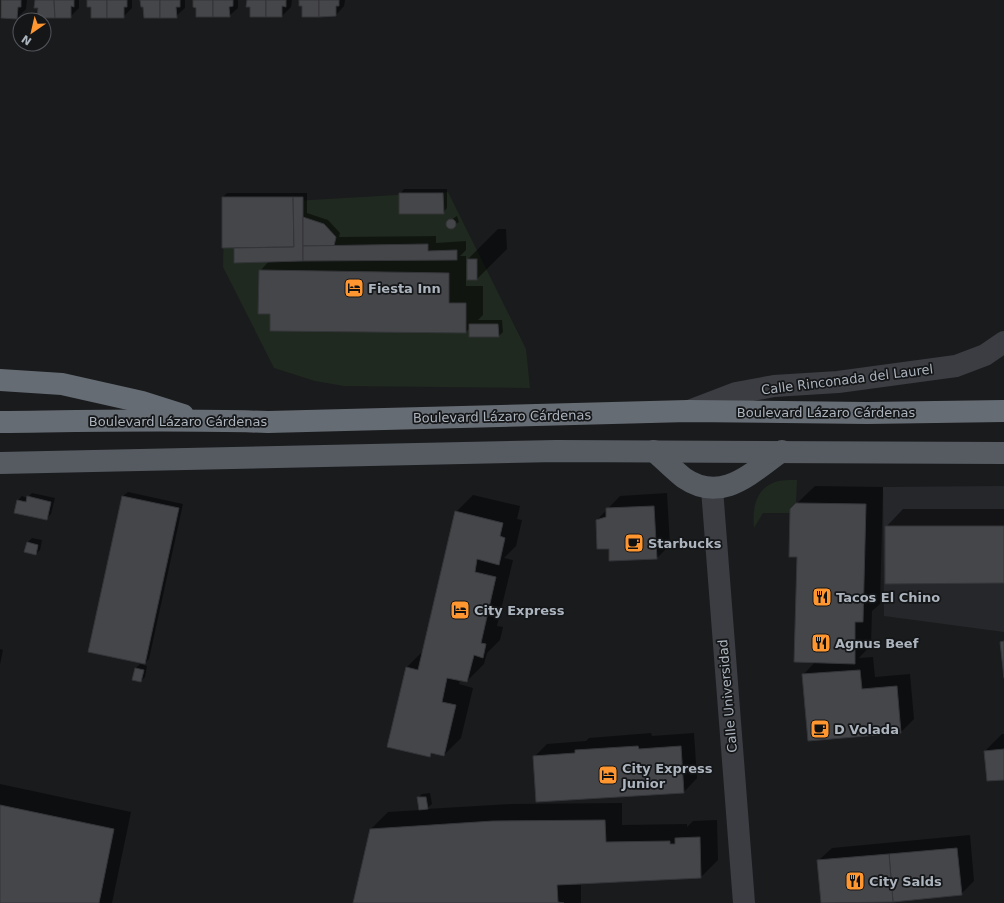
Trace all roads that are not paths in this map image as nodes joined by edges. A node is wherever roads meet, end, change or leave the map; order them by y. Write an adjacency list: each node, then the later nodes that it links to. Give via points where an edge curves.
1 (1004, 342): 3 (street, Calle Rinconada del Laurel, via 984,355 956,366 838,382 774,386 736,393)
2 (0, 380): 5 (highway, via 62,384 142,402)
3 (688, 411): 4 (highway, Boulevard Lázaro Cárdenas); 5 (highway, Boulevard Lázaro Cárdenas, via 268,422)
4 (1004, 411)
5 (201, 420): 6 (highway, Boulevard Lázaro Cárdenas)
6 (62, 421): 7 (highway, Boulevard Lázaro Cárdenas); 8 (highway)
7 (0, 422)
8 (0, 437)
9 (654, 451): 10 (main road); 12 (main road); 13 (main road, via 684,478)
10 (782, 451): 11 (main road); 13 (main road, via 736,483)
11 (1004, 453)
12 (0, 463)
13 (712, 489): 14 (street, Calle Universidad)
14 (744, 903)

